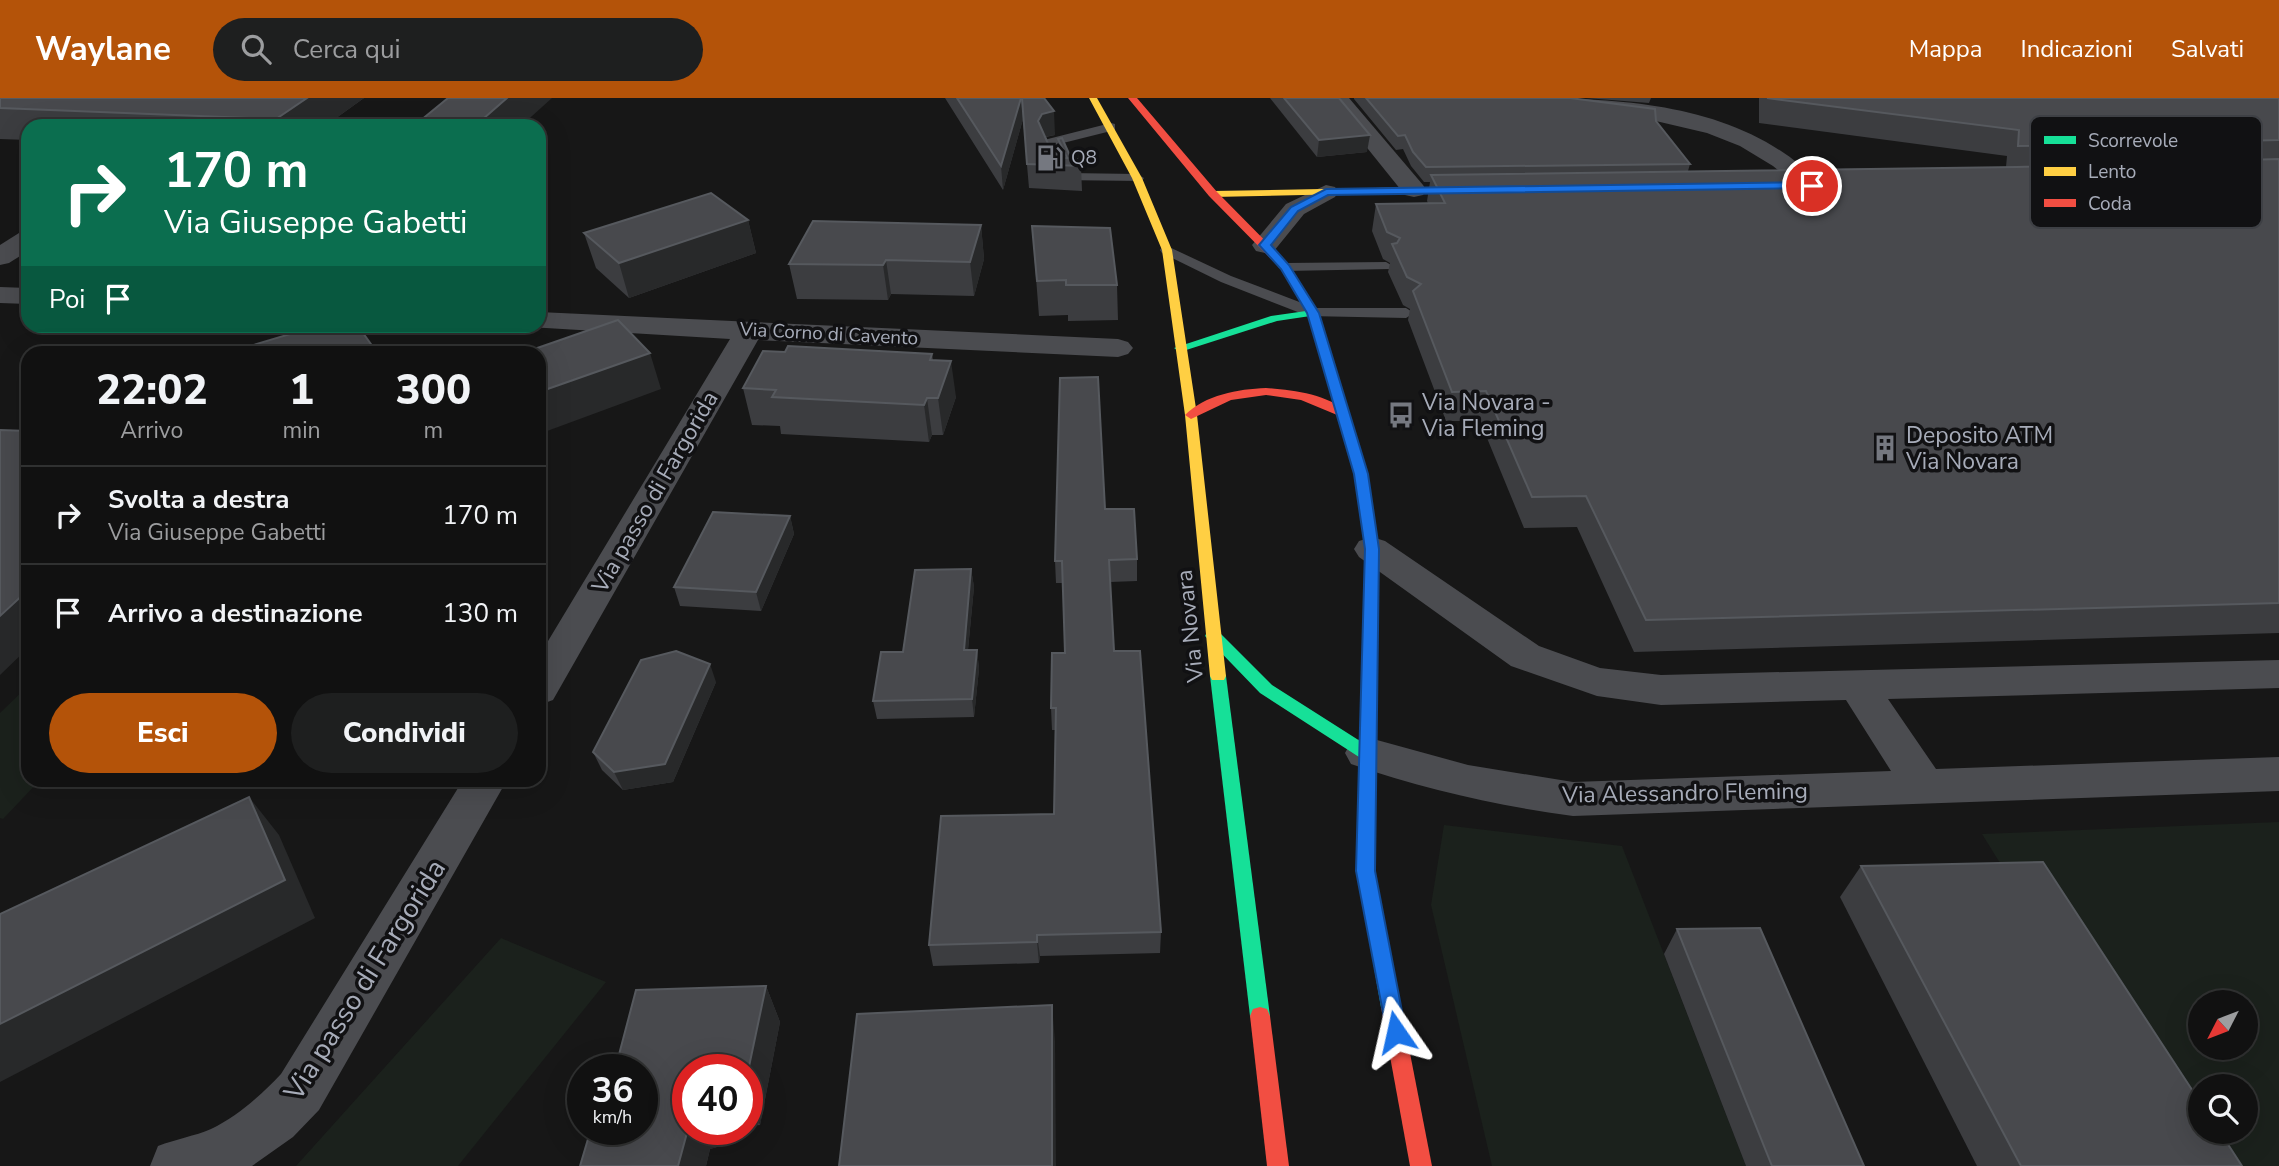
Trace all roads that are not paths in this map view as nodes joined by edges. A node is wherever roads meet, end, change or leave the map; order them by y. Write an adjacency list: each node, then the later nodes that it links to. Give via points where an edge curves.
1 (1093, 98): 5 (street, Via Novara)
2 (1132, 98): 12 (street)
3 (1338, 98): 10 (street)
4 (1530, 98): 7 (street, via 1683,117 1719,127)
5 (1111, 127): 6 (street, Via Novara); 6 (lane, via 1048,142 1063,177)
6 (1137, 178): 15 (street, Via Novara)
7 (1818, 185): 8 (street)
8 (1785, 186)
9 (1496, 189): 10 (street)
10 (1414, 190): 11 (street)
11 (1326, 192): 12 (street); 14 (street, via 1295,209)
12 (1213, 194): 14 (street)
13 (21, 244): 16 (street)
14 (1265, 245): 18 (street)
15 (1167, 250): 21 (lane); 26 (street, Via Novara)
16 (0, 257)
17 (1386, 265): 18 (lane)
18 (1286, 267): 21 (street)
19 (0, 295): 20 (street)
20 (21, 296)
21 (1313, 313): 22 (lane); 26 (street, via 1275,318); 27 (street)
22 (1406, 313)
23 (546, 321): 24 (street, Via Corno di Cavento)
24 (750, 331): 25 (street, Via Corno di Cavento); 32 (street, Via passo di Fargorida)
25 (1118, 348)
26 (1180, 348): 28 (street, Via Novara)
27 (1342, 414): 28 (street, via 1323,401 1256,391 1218,397); 29 (street, via 1361,474)
28 (1191, 415): 30 (street, Via Novara)
29 (1372, 549): 33 (street, via 1525,656 1597,682 1661,690); 34 (street)
30 (1213, 636): 34 (street, via 1266,689); 39 (street, Via Novara)
31 (2278, 676): 33 (street)
32 (546, 678)
33 (1858, 686): 37 (street)
34 (1366, 753): 37 (street, Via Alessandro Fleming, via 1448,779 1573,799); 40 (street, via 1366,871)
35 (2279, 774): 37 (street, Via Alessandro Fleming)
36 (482, 787): 38 (street, Via passo di Fargorida, via 300,1092 276,1117 237,1145)
37 (1925, 787)
38 (178, 1166)
39 (1278, 1166)
40 (1421, 1166)

